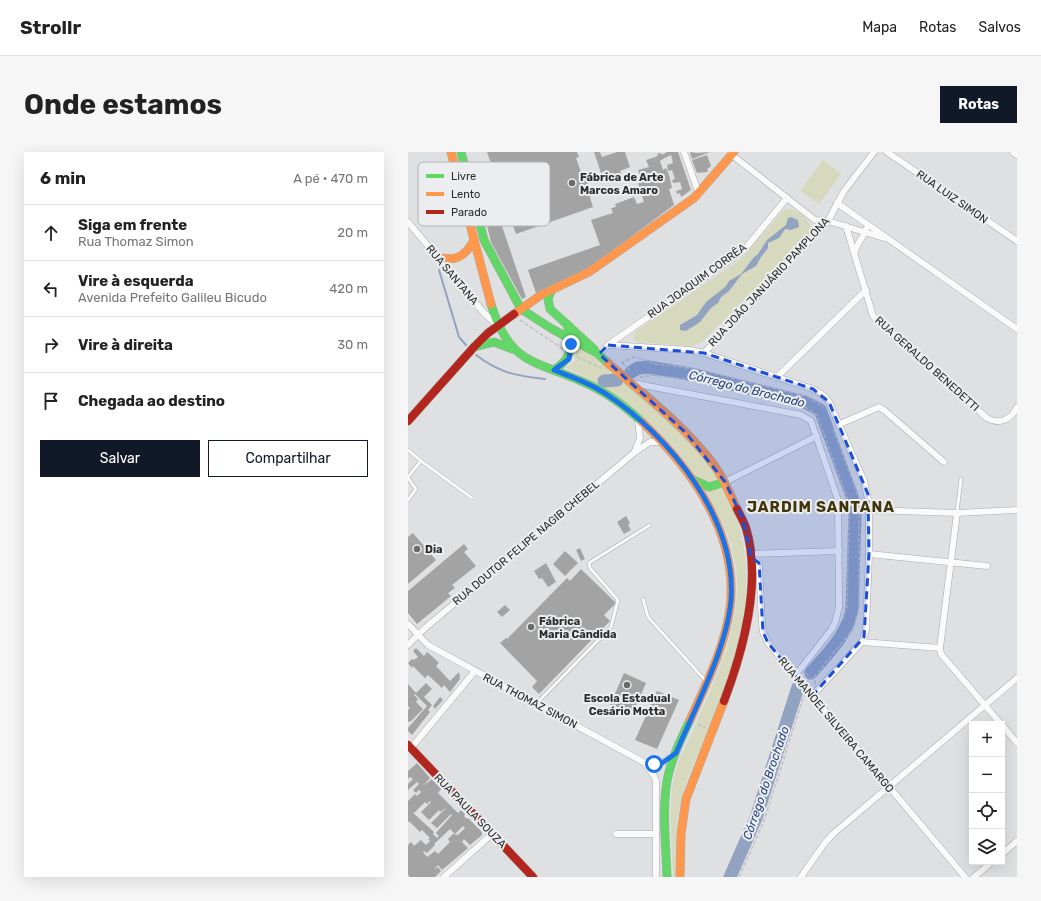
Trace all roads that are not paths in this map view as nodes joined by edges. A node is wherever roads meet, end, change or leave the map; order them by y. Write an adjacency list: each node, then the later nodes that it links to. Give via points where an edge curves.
1 (451, 152): 9 (main road)
2 (462, 152): 10 (main road)
3 (684, 152): 11 (street)
4 (874, 152): 13 (street, RUA JOÃO JANUÁRIO PAMPLONA)
5 (887, 152): 23 (street, RUA LUIZ SIMON)
6 (1013, 152): 8 (street)
7 (732, 153): 11 (main road); 12 (street)
8 (1017, 155)
9 (454, 162)
10 (464, 162)
11 (699, 194): 26 (main road, via 589,272)
12 (787, 198): 14 (street, via 815,220); 33 (street, RUA JOAQUIM CORRÊA, via 744,250)
13 (837, 203): 14 (street, RUA JOÃO JANUÁRIO PAMPLONA); 16 (street)
14 (828, 221): 19 (street); 37 (street, RUA JOÃO JANUÁRIO PAMPLONA)
15 (408, 222): 25 (street, RUA SANTANA)
16 (864, 222): 20 (street); 22 (street)
17 (470, 226): 21 (main road)
18 (480, 226): 28 (main road, via 484,240)
19 (846, 226): 20 (street); 24 (street, RUA GERALDO BENEDETTI)
20 (866, 232): 22 (street); 24 (street, via 856,245)
21 (474, 240): 25 (main road, via 468,252 460,258 446,260); 30 (main road)
22 (889, 240): 31 (street)
23 (1017, 241)
24 (855, 252): 27 (street, RUA GERALDO BENEDETTI)
25 (436, 256): 30 (street, RUA SANTANA)
26 (552, 289): 28 (main road); 29 (main road, via 548,299 549,306)
27 (866, 290): 39 (street); 41 (street, RUA GERALDO BENEDETTI, via 872,316 987,418 1000,422 1015,412)
28 (522, 309): 30 (main road); 32 (main road)
29 (567, 324): 32 (main road); 36 (main road)
30 (498, 326): 34 (main road); 35 (main road)
31 (1017, 329)
32 (571, 339): 36 (main road); 38 (main road, via 569,359)
33 (608, 345): 36 (street, RUA JOAQUIM CORRÊA); 37 (street)
34 (474, 347): 35 (main road, via 494,342); 43 (main road)
35 (512, 349): 38 (main road, via 529,360)
36 (598, 353): 40 (main road)
37 (704, 353): 39 (street)
38 (554, 370): 42 (main road, via 589,384)
39 (777, 377): 44 (street, via 823,395)
40 (634, 378): 45 (street, via 801,415 811,421); 54 (main road, via 699,446)
41 (1017, 407)
42 (638, 418): 46 (main road); 48 (street, via 640,438)
43 (408, 421)
44 (840, 424): 50 (street, via 879,408); 57 (street, via 864,480)
45 (817, 436): 54 (street); 61 (street, via 838,500)
46 (663, 442): 48 (street, RUA DOUTOR FELIPE NAGIB CHEBEL, via 650,442); 53 (main road)
47 (408, 450): 49 (lane)
48 (635, 452): 68 (street, RUA DOUTOR FELIPE NAGIB CHEBEL)
49 (421, 461): 51 (lane); 55 (lane)
50 (944, 462)
51 (408, 477): 56 (lane, via 416,489)
52 (961, 478): 59 (lane)
53 (693, 479): 54 (main road, via 709,487); 75 (main road, via 721,536 732,585 724,634)
54 (725, 482): 63 (main road, via 742,517)
55 (472, 498)
56 (408, 500)
57 (869, 510): 59 (street); 62 (street)
58 (1017, 510): 59 (street)
59 (957, 513): 64 (street)
60 (650, 525): 77 (lane, via 589,563 590,568 618,600 613,622)
61 (839, 551): 63 (street); 73 (street, via 839,607 835,623)
62 (869, 554): 64 (street); 69 (street, via 866,630)
63 (751, 555): 73 (street, RUA MANOEL SILVEIRA CAMARGO, via 759,563 765,638); 96 (main road, via 750,602 743,642 726,695 686,799)
64 (951, 562): 65 (street); 71 (street)
65 (987, 566)
66 (643, 599): 75 (lane, via 648,617)
67 (408, 624): 68 (street, RUA THOMAZ SIMON)
68 (418, 636): 70 (street, RUA DOUTOR FELIPE NAGIB CHEBEL); 72 (street, RUA THOMAZ SIMON, via 428,645)
69 (862, 642): 71 (street); 76 (street)
70 (408, 645)
71 (940, 648): 78 (street, via 941,654)
72 (475, 671): 77 (street, RUA THOMAZ SIMON); 82 (street)
73 (795, 676): 76 (street, RUA MANOEL SILVEIRA CAMARGO)
74 (1017, 678): 78 (street)
75 (706, 681): 83 (main road)
76 (810, 694): 85 (street, RUA MANOEL SILVEIRA CAMARGO)
77 (536, 704): 84 (street, RUA THOMAZ SIMON)
78 (985, 705): 79 (street); 85 (street)
79 (998, 721)
80 (1005, 730): 81 (street)
81 (1017, 743)
82 (409, 748): 86 (main road, RUA PAULA SOUZA)
83 (676, 753): 84 (street, via 662,763); 95 (main road, via 669,772 666,792)
84 (645, 762): 88 (street, via 656,781)
85 (888, 787): 97 (street, via 824,844); 98 (street, RUA MANOEL SILVEIRA CAMARGO)
86 (492, 834): 92 (street); 93 (main road, RUA PAULA SOUZA)
87 (616, 834): 88 (street)
88 (656, 834): 94 (street)
89 (1017, 841): 90 (street)
90 (1005, 851)
91 (988, 865): 99 (street)
92 (444, 877)
93 (532, 877)
94 (656, 877)
95 (667, 877)
96 (680, 877)
97 (801, 877)
98 (965, 877)
99 (974, 877)

